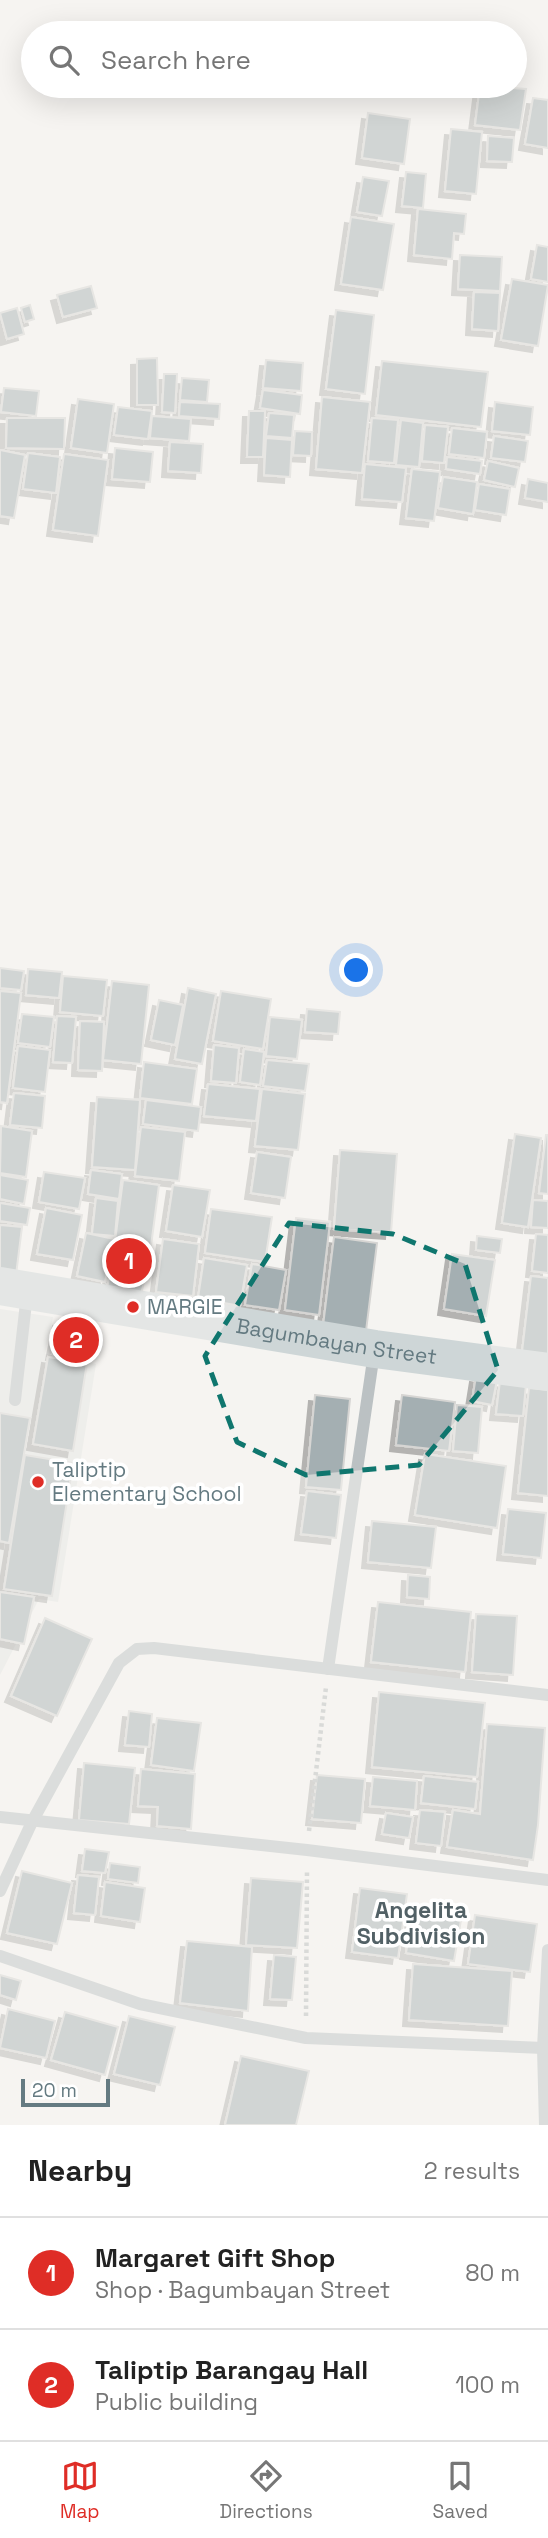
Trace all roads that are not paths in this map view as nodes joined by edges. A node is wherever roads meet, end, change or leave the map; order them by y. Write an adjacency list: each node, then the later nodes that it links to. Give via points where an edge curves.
1 (14, 1288): 2 (main road, Bagumbayan Street); 4 (street)
2 (375, 1349): 3 (main road, Bagumbayan Street); 5 (street)
3 (548, 1372)
4 (15, 1400)
5 (328, 1670): 6 (street); 8 (street, via 137,1649 119,1663)
6 (548, 1695)
7 (0, 1817): 8 (street)
8 (32, 1822): 9 (street); 10 (street)
9 (548, 1880)
10 (0, 1891)
11 (548, 1950): 13 (street)
12 (0, 1956): 13 (street, via 140,2004 306,2038)
13 (544, 2048): 14 (street)
14 (545, 2125)

